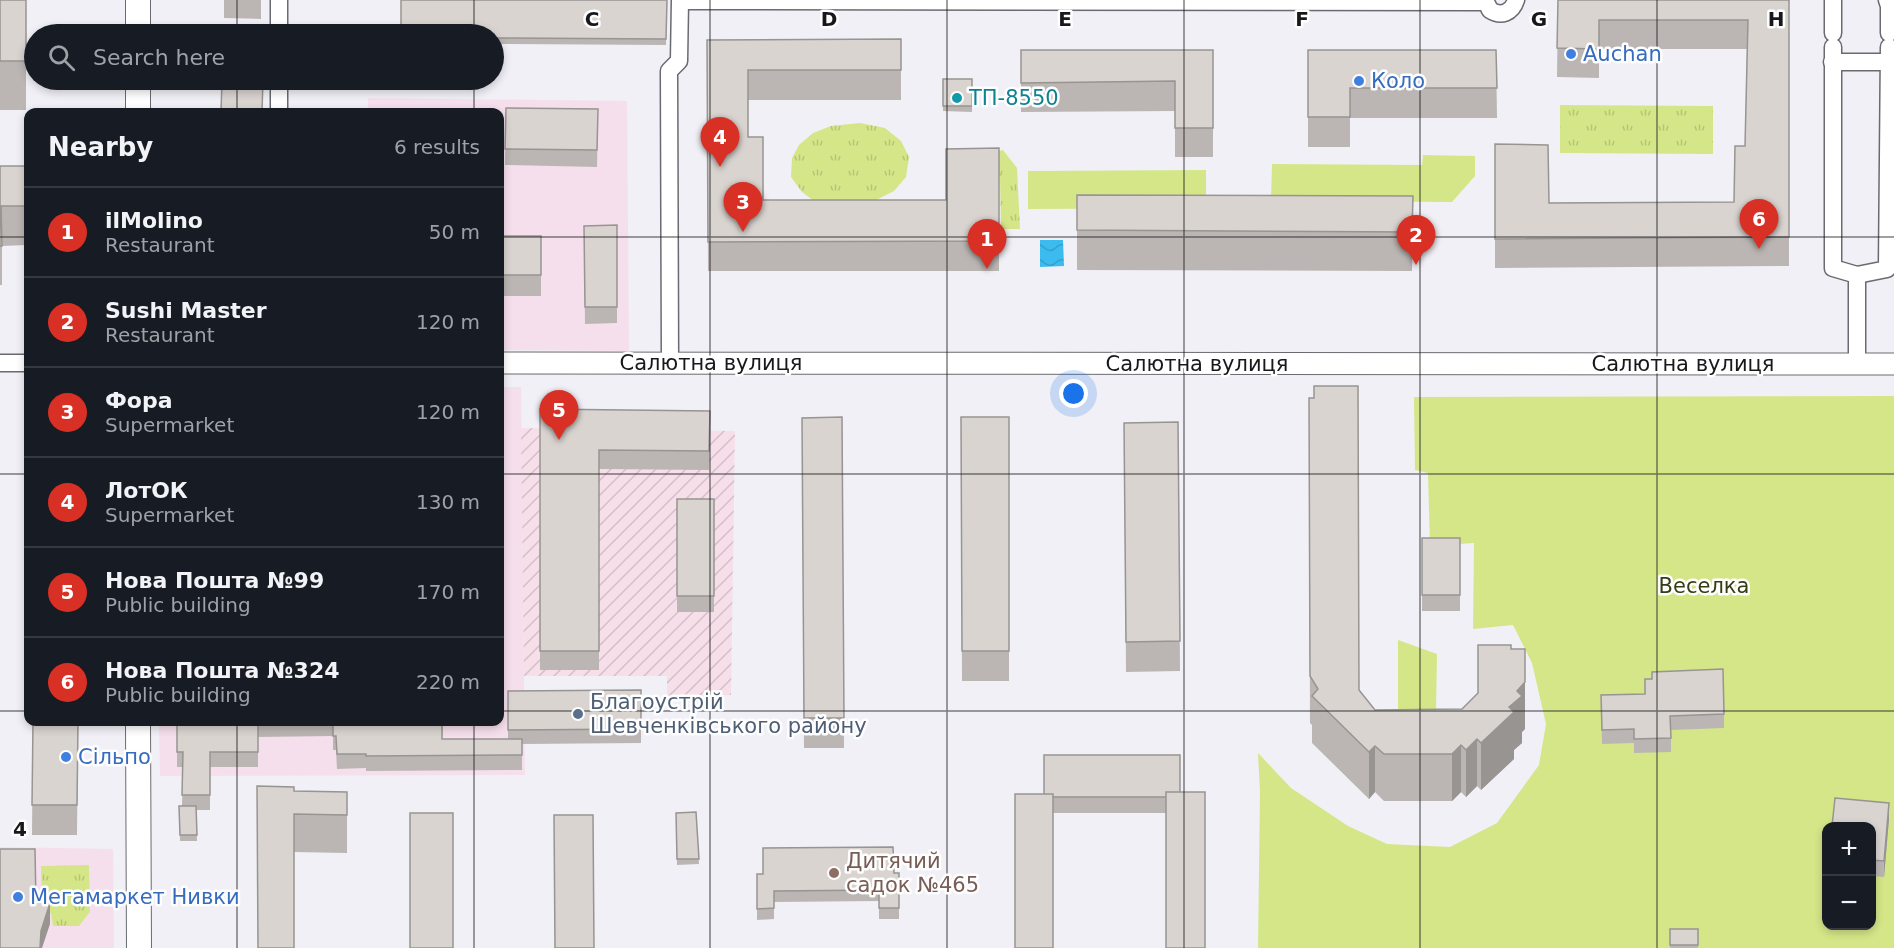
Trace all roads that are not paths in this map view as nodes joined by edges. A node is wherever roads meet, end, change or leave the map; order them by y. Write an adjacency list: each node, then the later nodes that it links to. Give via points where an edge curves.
1 (138, 0): 8 (main road)
2 (279, 0): 9 (street)
3 (680, 0): 7 (street); 20 (street, via 679,61 669,71)
4 (1516, 0): 7 (street, via 1509,12 1499,14 1490,10)
5 (1833, 0): 10 (street)
6 (1887, 0): 11 (street)
7 (1485, 1)
8 (138, 24)
9 (279, 24)
10 (1833, 47): 11 (street); 16 (street, via 1833,268)
11 (1889, 47): 16 (street, via 1887,269)
12 (138, 90): 14 (main road)
13 (279, 90): 15 (street)
14 (138, 108)
15 (279, 108)
16 (1857, 275): 21 (street)
17 (0, 363): 18 (street)
18 (24, 363)
19 (504, 363): 20 (street, Салютна вулиця)
20 (670, 363): 21 (street, Салютна вулиця)
21 (1857, 364): 22 (street, Салютна вулиця)
22 (1894, 364)
23 (138, 726): 24 (main road)
24 (139, 948)

